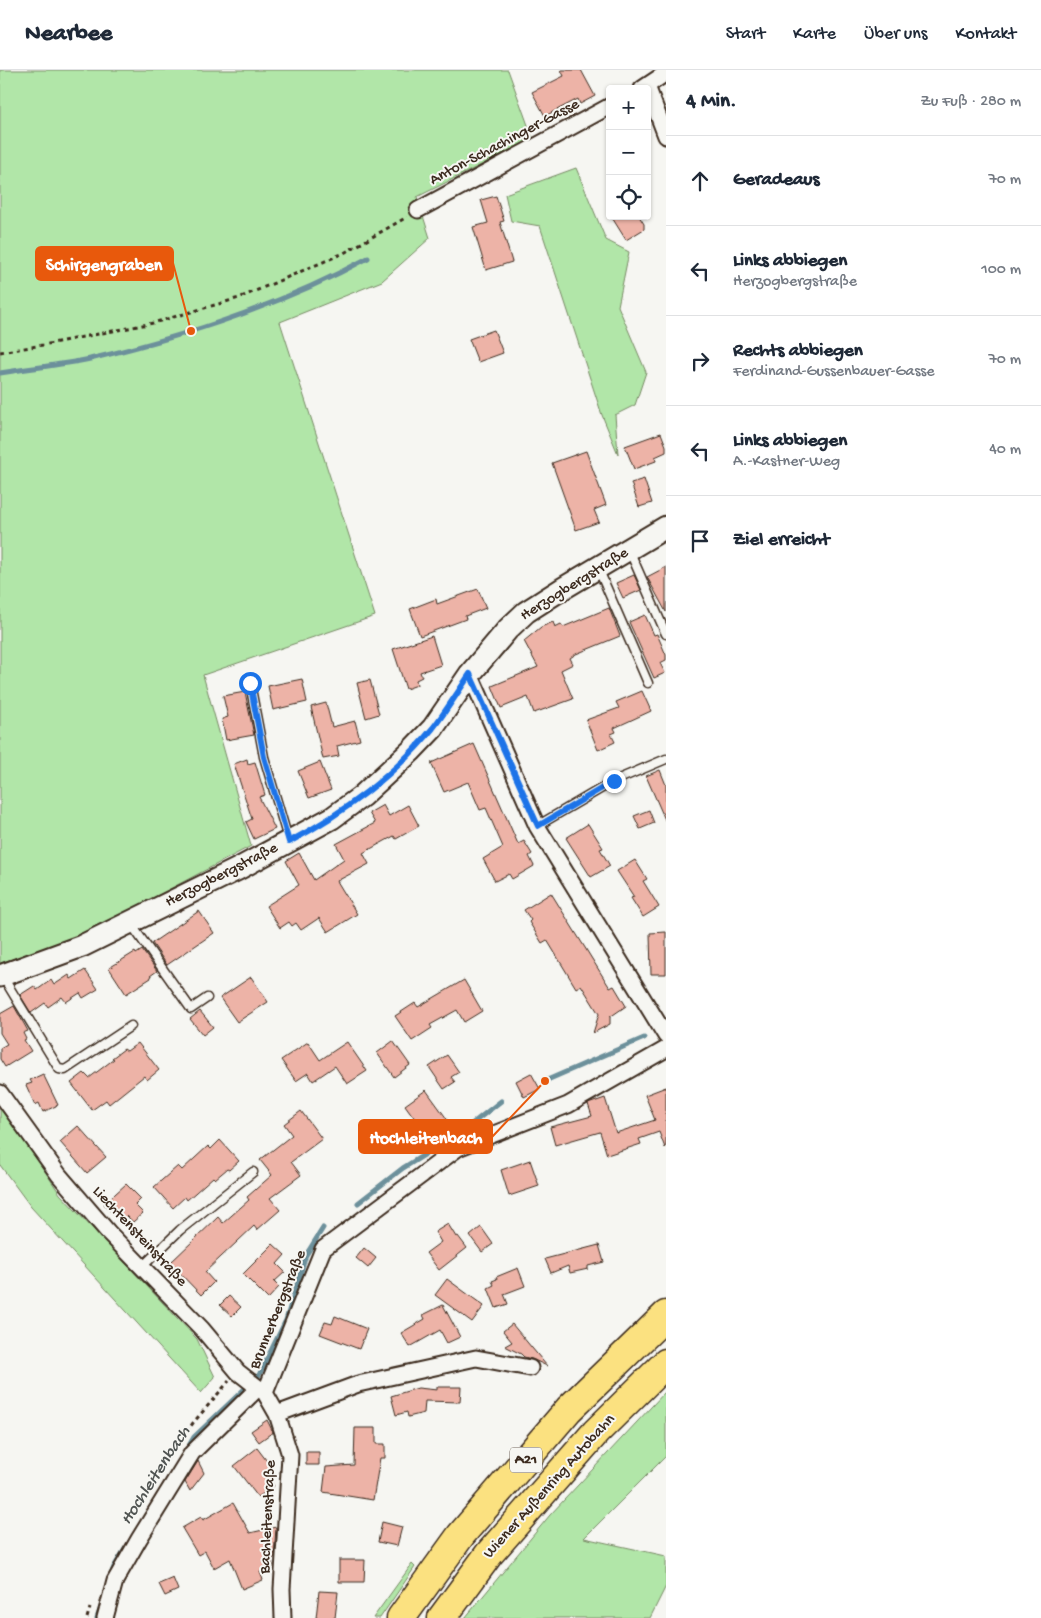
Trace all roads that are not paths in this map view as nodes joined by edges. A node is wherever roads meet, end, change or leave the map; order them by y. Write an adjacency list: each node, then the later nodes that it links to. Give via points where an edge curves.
1 (666, 73): 2 (street)
2 (647, 85)
3 (651, 103): 5 (street)
4 (606, 108): 6 (street, Anton-Schachinger-Gasse)
5 (666, 136)
6 (418, 210)
7 (666, 527): 8 (main road, Herzogbergstraße)
8 (629, 550): 9 (main road, Herzogbergstraße); 10 (lane)
9 (598, 568): 11 (main road, Herzogbergstraße, via 526,612); 13 (lane)
10 (666, 634)
11 (470, 674): 15 (street); 16 (main road, Herzogbergstraße, via 433,728 389,772 332,818)
12 (250, 683): 16 (lane, via 264,757)
13 (648, 683)
14 (666, 759): 15 (lane, via 614,781)
15 (538, 826): 21 (street)
16 (289, 842): 17 (main road, Herzogbergstraße)
17 (130, 922): 18 (main road, Herzogbergstraße, via 82,946); 19 (lane, via 191,1009)
18 (1, 975): 20 (lane, via 60,1069 65,1070)
19 (207, 998)
20 (130, 1026)
21 (666, 1036)
22 (666, 1049): 29 (street, Brunnerbergstraße, via 568,1105 458,1148 323,1249)
23 (0, 1093): 25 (street, Liechtensteinstraße, via 59,1175)
24 (254, 1172): 25 (lane, via 180,1230)
25 (142, 1267): 29 (street, Liechtensteinstraße, via 238,1372)
26 (666, 1315): 33 (highway, A21, via 569,1409 461,1535)
27 (666, 1363): 34 (highway, Wiener Außenring Autobahn / A21, via 596,1432 489,1554)
28 (530, 1368): 30 (street, via 476,1358 358,1384)
29 (255, 1385): 30 (street, Bachleitenstraße); 31 (street, Brunnerbergstraße, via 192,1453 138,1539 116,1581)
30 (278, 1414): 32 (street, Bachleitenstraße, via 290,1455)
31 (105, 1618)
32 (283, 1618)
33 (400, 1618)
34 (442, 1618)

